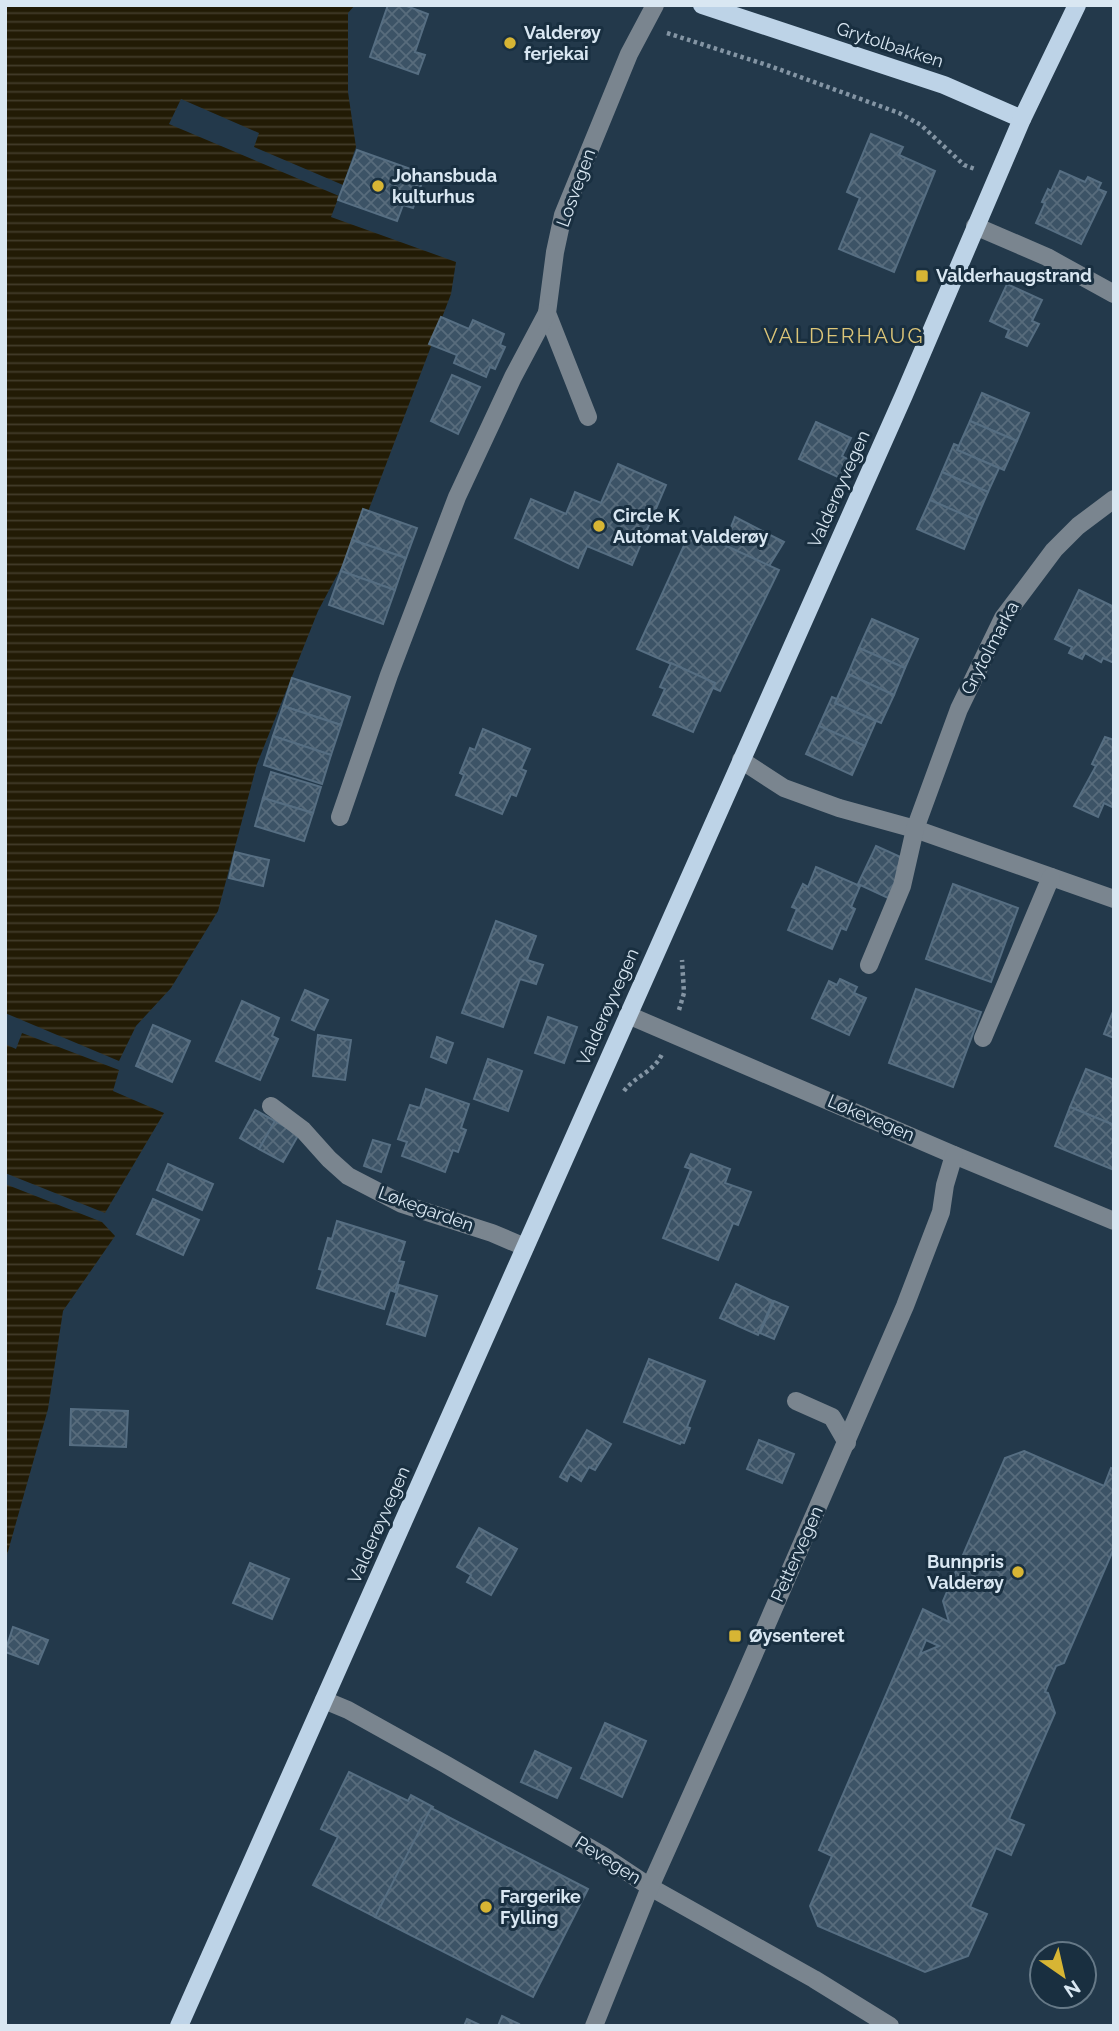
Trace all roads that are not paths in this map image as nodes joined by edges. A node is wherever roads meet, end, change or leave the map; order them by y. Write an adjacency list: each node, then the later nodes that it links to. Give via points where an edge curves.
1 (655, 5): 7 (street, Losvegen, via 563,215)
2 (702, 5): 4 (main road, Grytolbakken, via 944,85)
3 (1077, 5): 4 (main road, Valderøyvegen)
4 (1022, 119): 5 (main road, Valderøyvegen)
5 (975, 226): 6 (street, via 1047,257); 10 (main road, Valderøyvegen)
6 (1114, 294)
7 (547, 313): 8 (street, Losvegen); 11 (street, via 457,497)
8 (588, 417)
9 (1114, 499): 12 (street, Grytolmarka, via 1054,550 1003,618 959,709)
10 (741, 760): 12 (street, via 784,788); 16 (main road, Valderøyvegen)
11 (340, 817)
12 (915, 829): 13 (street); 15 (street, Grytolmarka, via 902,886)
13 (1051, 877): 14 (street); 17 (street)
14 (1114, 899)
15 (869, 965)
16 (628, 1015): 19 (street, Løkevegen); 21 (main road, Valderøyvegen)
17 (983, 1038)
18 (271, 1105): 21 (street, Løkegarden, via 348,1176 402,1204)
19 (954, 1155): 20 (street, Løkevegen); 23 (street, Pettervegen, via 941,1212)
20 (1114, 1220)
21 (525, 1247): 24 (main road, Valderøyvegen)
22 (796, 1401): 23 (street, via 832,1417)
23 (847, 1443): 25 (street, Pettervegen)
24 (324, 1700): 25 (street, Pevegen, via 445,1764); 26 (main road, Valderøyvegen)
25 (650, 1887): 27 (street, Pettervegen); 28 (street, Pevegen)
26 (179, 2026)
27 (594, 2026)
28 (890, 2026)

